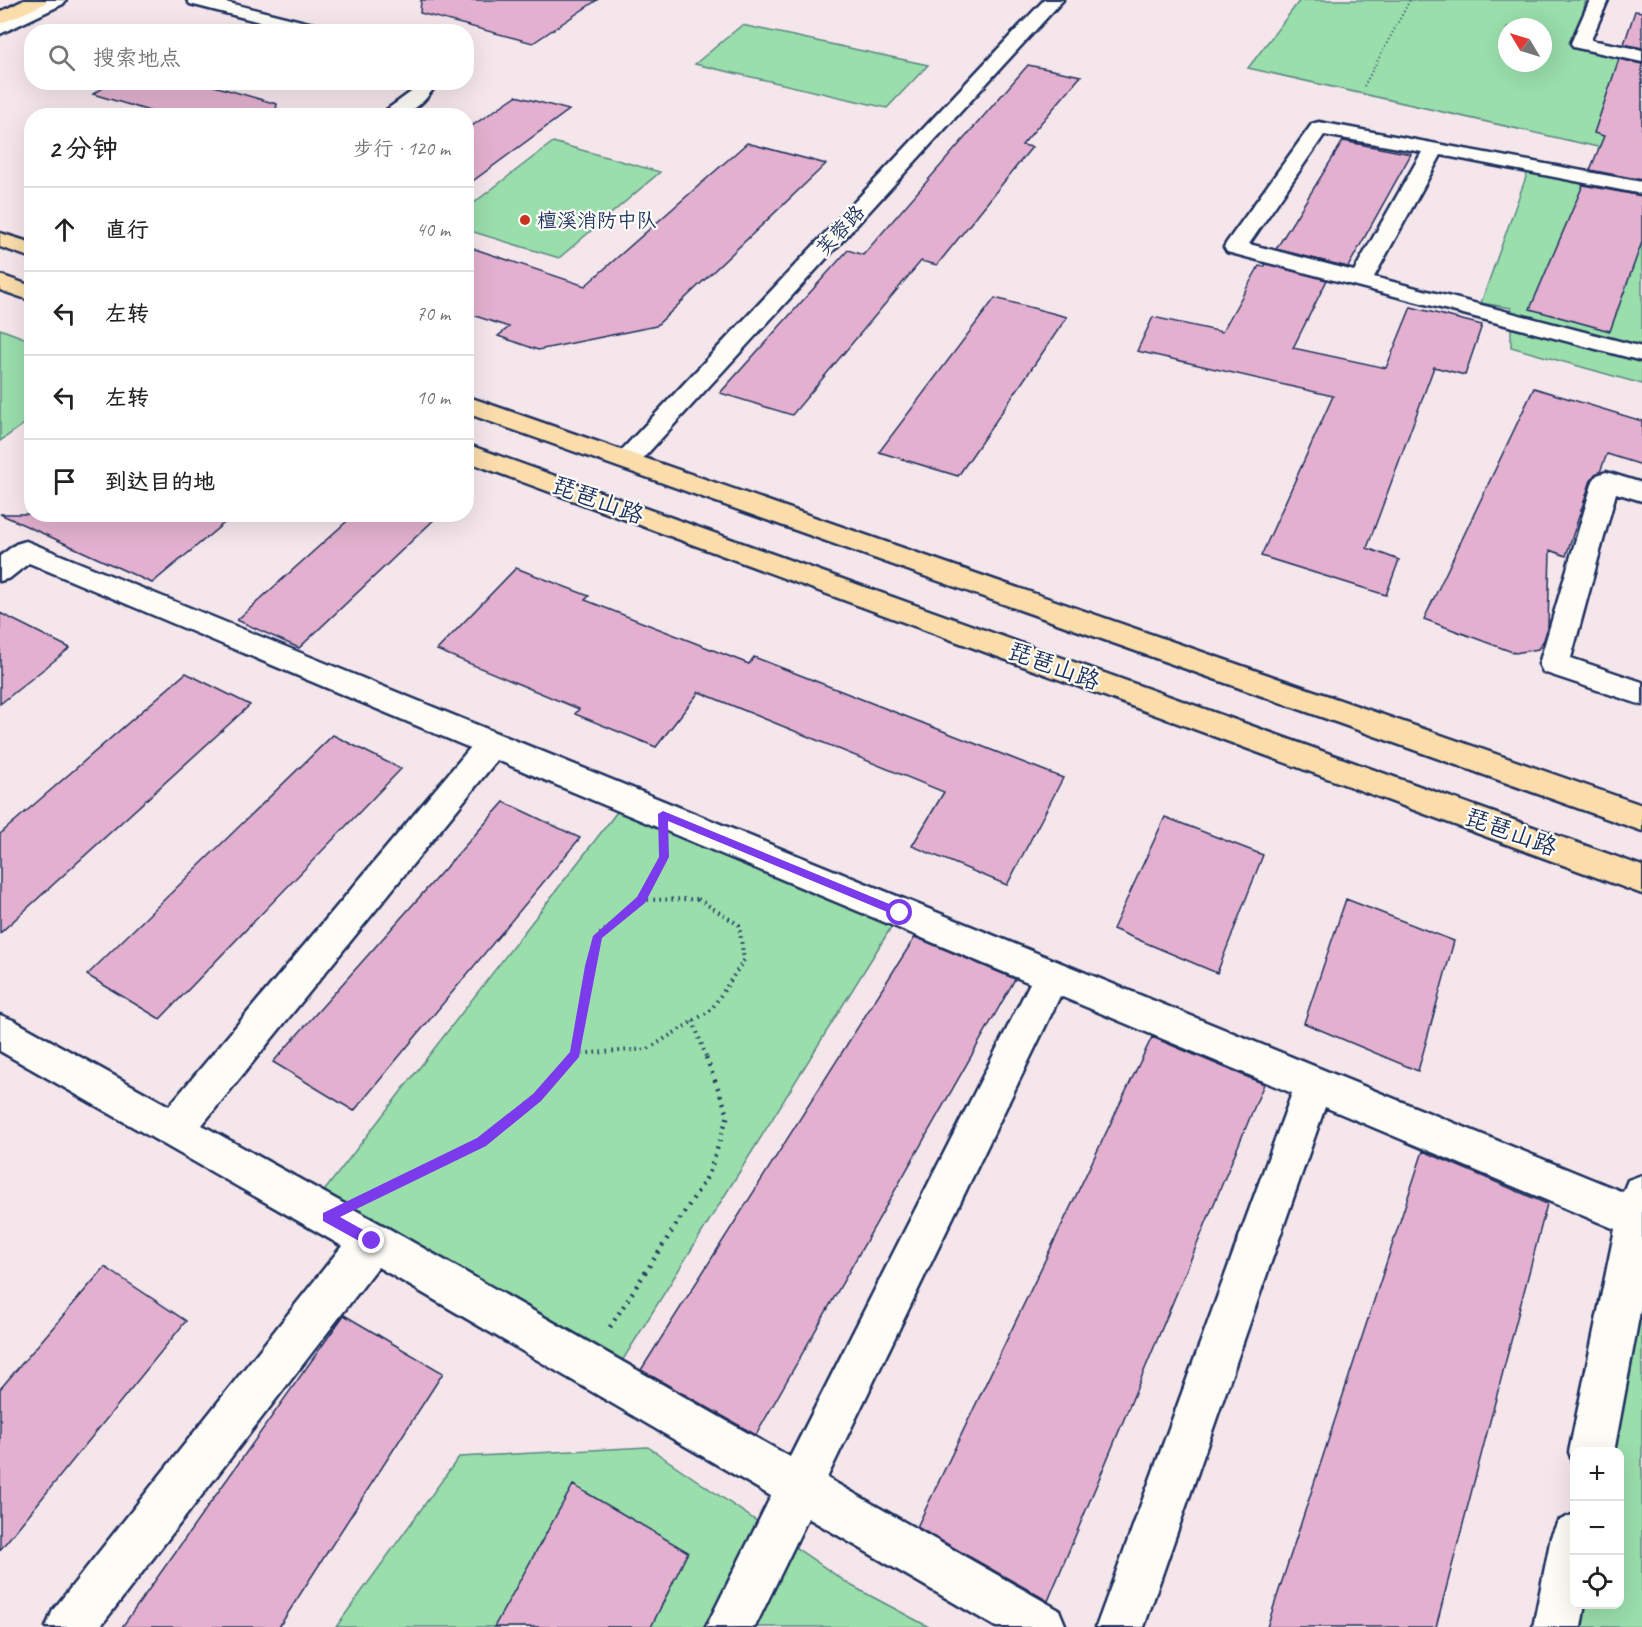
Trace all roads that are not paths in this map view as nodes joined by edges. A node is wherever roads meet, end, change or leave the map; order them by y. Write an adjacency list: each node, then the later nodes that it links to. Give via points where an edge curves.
1 (38, 0): 6 (main road)
2 (57, 0): 8 (street)
3 (196, 0): 7 (street)
4 (1054, 0): 22 (street, 芙蓉路)
5 (1599, 0): 9 (street, via 1580,43)
6 (0, 19)
7 (291, 24)
8 (0, 29)
9 (1642, 56)
10 (423, 90): 11 (street)
11 (400, 108)
12 (1435, 148): 13 (street); 16 (street); 16 (street, via 1319,128 1235,247)
13 (1642, 188)
14 (0, 240): 15 (main road)
15 (24, 248)
16 (1360, 280): 19 (street)
17 (0, 282): 18 (main road)
18 (24, 291)
19 (1642, 354)
20 (474, 407): 22 (main road, 琵琶山路)
21 (474, 455): 28 (main road, 琵琶山路)
22 (627, 460): 27 (main road, 琵琶山路)
23 (1642, 492): 25 (street, via 1606,481 1554,664)
24 (0, 571): 26 (street, via 26,551)
25 (1642, 694)
26 (492, 744): 29 (street); 32 (street)
27 (1642, 818)
28 (1642, 880)
29 (1052, 975): 31 (street); 36 (street)
30 (0, 1032): 32 (street)
31 (1314, 1084): 33 (street); 41 (street)
32 (174, 1130): 34 (street)
33 (1640, 1206): 35 (street)
34 (372, 1241): 36 (street); 38 (street)
35 (1592, 1447)
36 (798, 1487): 39 (street); 40 (street)
37 (1572, 1555): 42 (street)
38 (70, 1627)
39 (730, 1627)
40 (1042, 1627)
41 (1120, 1627)
42 (1557, 1627)

